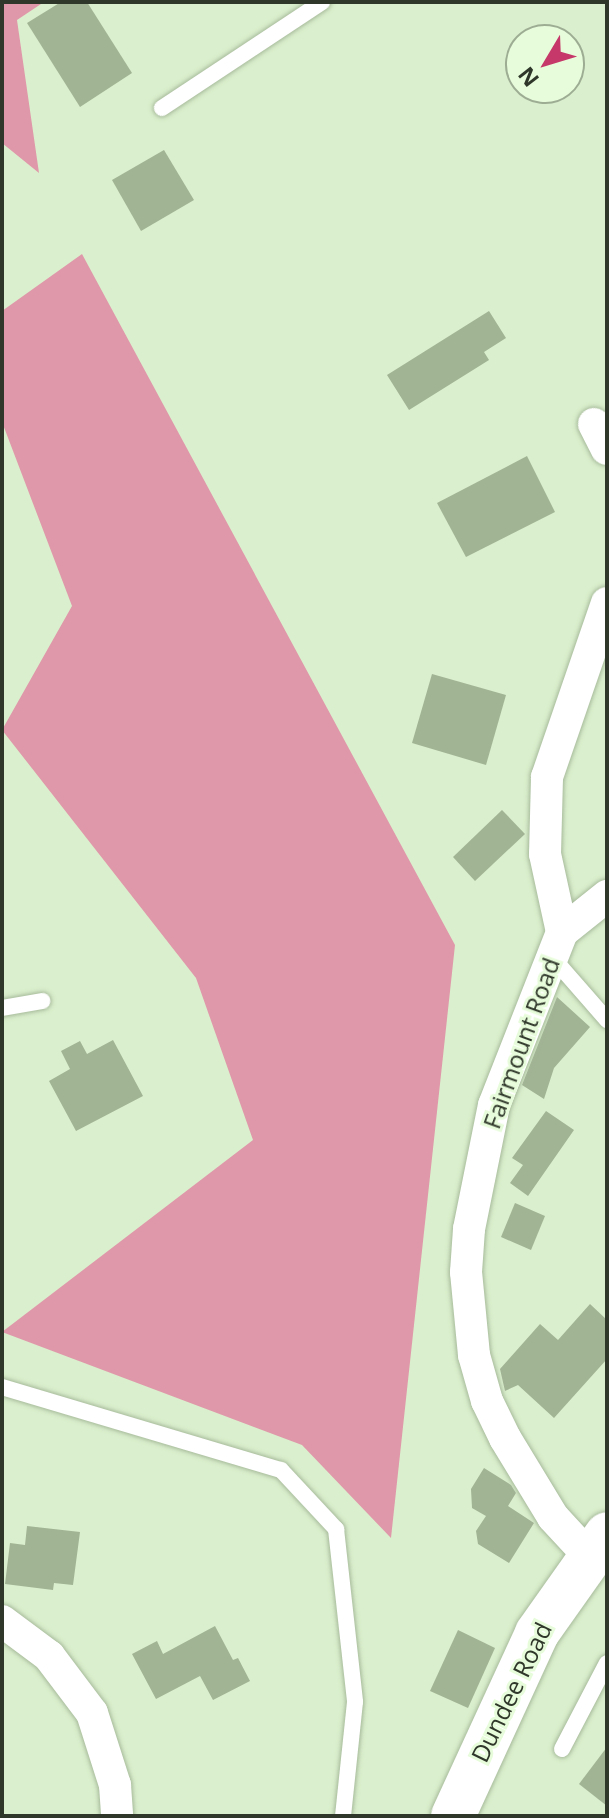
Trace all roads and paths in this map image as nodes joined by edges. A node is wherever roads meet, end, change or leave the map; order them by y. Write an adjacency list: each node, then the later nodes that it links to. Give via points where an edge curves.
1 (322, 2): 2 (lane)
2 (162, 108)
3 (607, 603): 5 (street, Fairmount Road, via 547,777 545,854)
4 (607, 896): 5 (street)
5 (557, 944): 8 (lane); 10 (street, Fairmount Road, via 494,1105 469,1229 467,1310 487,1401 505,1438 553,1517)
6 (42, 1001): 7 (lane)
7 (2, 1008)
8 (607, 1020)
9 (2, 1387): 15 (lane, via 281,1470 336,1529 355,1702)
10 (598, 1545): 16 (main road, Dundee Road, via 537,1633)
11 (2, 1621): 14 (street, via 49,1656 92,1713 112,1773)
12 (607, 1663): 13 (lane)
13 (562, 1749)
14 (117, 1816)
15 (343, 1816)
16 (453, 1816)

